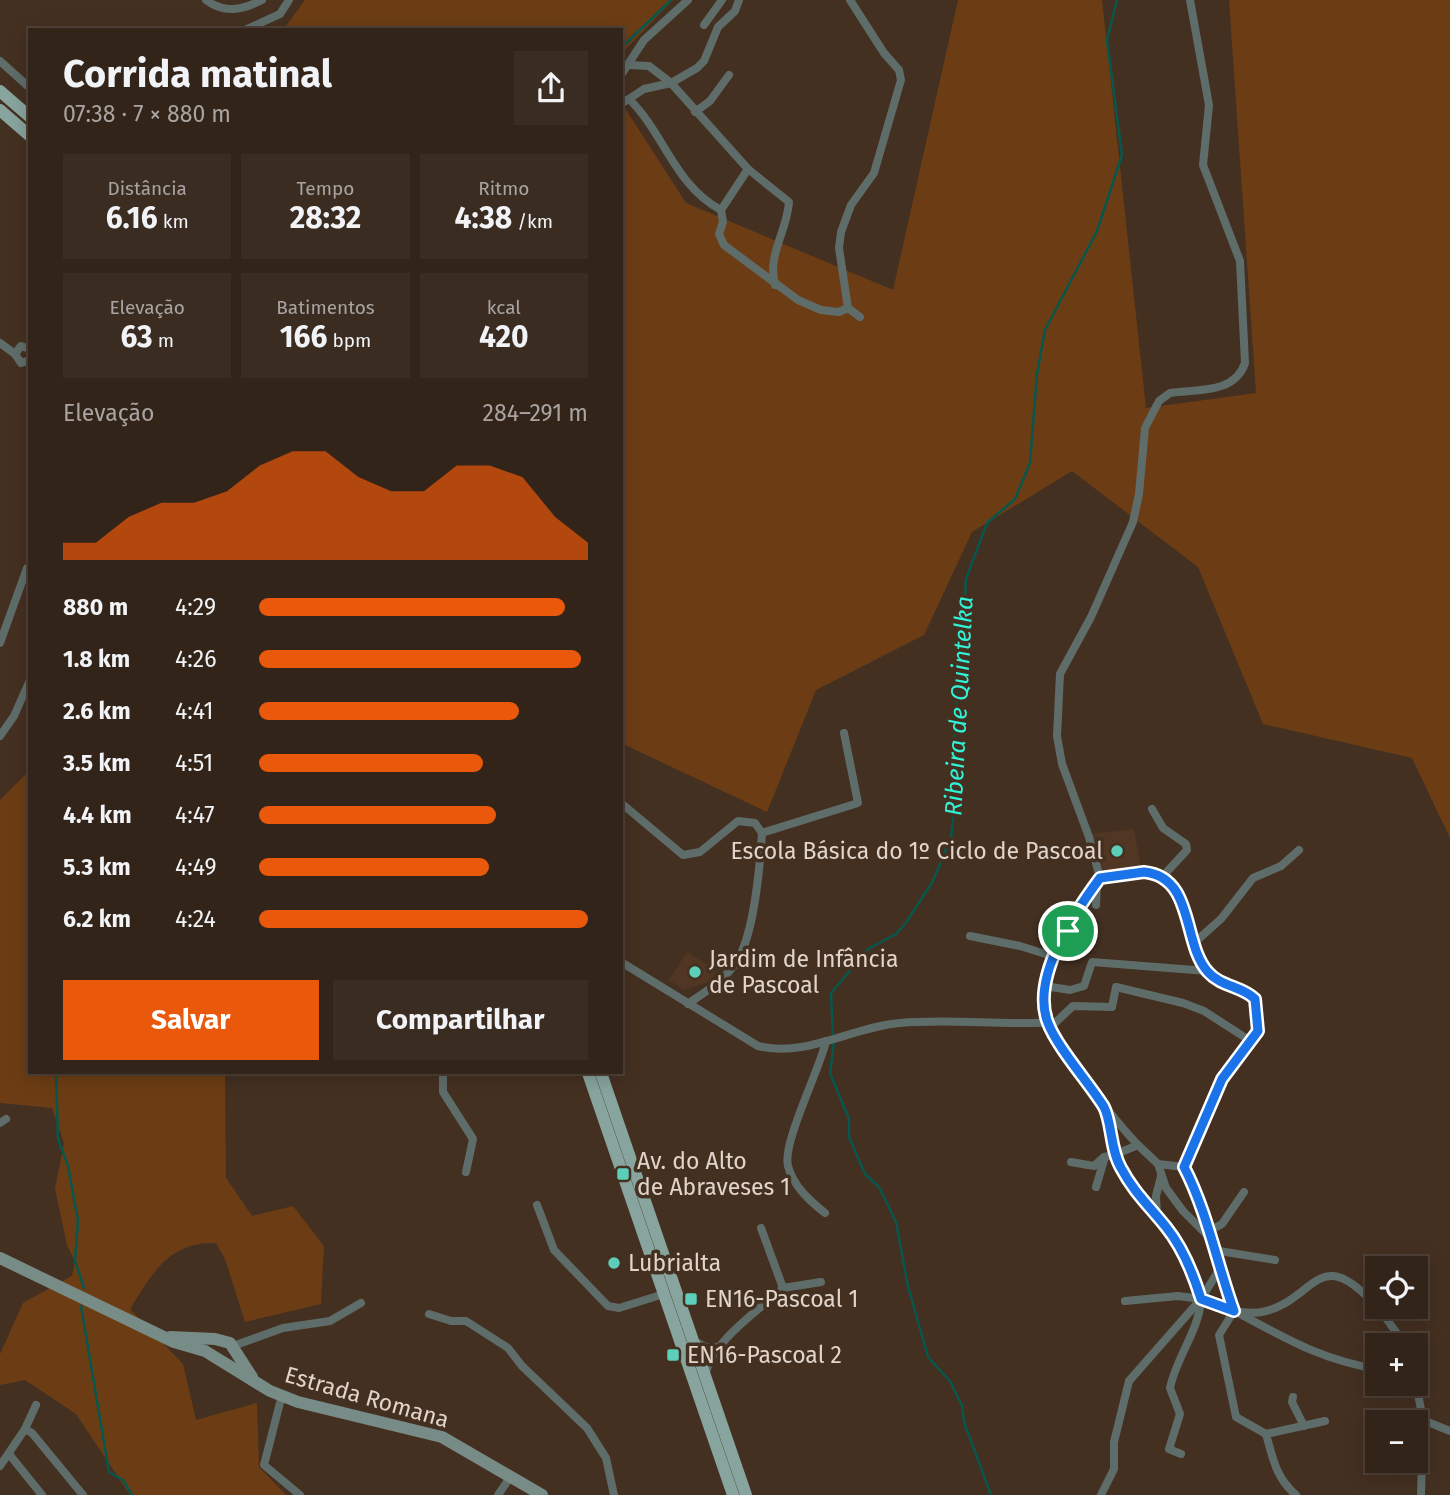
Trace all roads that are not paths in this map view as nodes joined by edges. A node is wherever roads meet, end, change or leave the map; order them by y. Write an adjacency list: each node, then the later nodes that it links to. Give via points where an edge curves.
1 (206, 0): 2 (street, via 224,10)
2 (262, 0)
3 (289, 0): 10 (street, via 280,14)
4 (688, 0): 12 (street, via 645,40)
5 (722, 0): 9 (street)
6 (739, 0): 15 (street, via 735,11 718,27 704,61)
7 (850, 0): 26 (street, via 899,69 901,80 874,173 851,205 841,232)
8 (1190, 0): 42 (street, via 1209,105 1203,165 1240,261 1245,363 1241,375 1227,386 1170,393 1159,401 1146,428 1133,522 1060,674 1057,736 1062,764 1089,836)
9 (704, 25)
10 (249, 28)
11 (0, 61): 16 (street)
12 (628, 65): 13 (street); 15 (street, via 649,66)
13 (623, 72)
14 (729, 75): 20 (street, via 710,101)
15 (671, 83): 18 (street, via 644,89); 20 (street)
16 (28, 86)
17 (0, 91): 21 (main road)
18 (625, 102): 24 (street, via 643,113 698,195)
19 (0, 110): 22 (main road)
20 (695, 112): 23 (street)
21 (28, 115)
22 (28, 134)
23 (748, 169): 24 (street); 25 (street, via 789,202 788,220 773,256)
24 (721, 210): 25 (street, via 719,234 724,245)
25 (775, 285): 26 (street, via 821,310)
26 (848, 309): 27 (street)
27 (860, 317)
28 (0, 343): 30 (street)
29 (28, 348): 30 (street, via 21,346)
30 (15, 354): 31 (street, via 21,363)
31 (28, 361)
32 (27, 568): 33 (street)
33 (0, 643)
34 (28, 684): 36 (street)
35 (844, 733): 39 (street, via 858,803)
36 (0, 736)
37 (623, 805): 39 (street, via 683,855 700,852 738,821 755,823)
38 (1152, 809): 41 (street, via 1163,828 1186,844 1187,850)
39 (762, 833): 50 (street, via 759,878 738,959 721,981)
40 (1300, 850): 45 (street, via 1282,866 1253,878 1221,919)
41 (1163, 876): 42 (street, via 1144,872); 45 (street, via 1186,909)
42 (1098, 880): 43 (street); 46 (street)
43 (1096, 905)
44 (971, 936): 46 (street)
45 (1195, 942): 48 (street)
46 (1052, 956): 49 (street)
47 (623, 963): 50 (street)
48 (1207, 971): 49 (street, via 1092,962 1083,986 1070,990); 53 (street, via 1255,999 1258,1031)
49 (1045, 986): 51 (street)
50 (688, 1004): 52 (street, via 768,1048 796,1049)
51 (1048, 1023): 52 (street, via 898,1023); 53 (street, via 1062,1020 1066,1009 1073,1006 1112,1007 1116,987 1204,1011); 57 (street)
52 (827, 1041): 70 (street, via 790,1142 788,1166 805,1197)
53 (1252, 1042): 62 (street, via 1222,1079)
54 (443, 1074): 63 (street, via 443,1092 473,1139)
55 (588, 1074): 80 (main road)
56 (601, 1074): 88 (main road)
57 (1106, 1111): 58 (street); 59 (street)
58 (1138, 1145): 59 (street); 61 (street)
59 (1109, 1156): 60 (street, via 1094,1166); 65 (street); 71 (street)
60 (1071, 1161)
61 (1158, 1164): 62 (street); 64 (street)
62 (1184, 1167): 67 (street)
63 (466, 1172)
64 (1161, 1177): 69 (street); 71 (street)
65 (1096, 1187)
66 (1244, 1192): 73 (street, via 1222,1224)
67 (1200, 1202): 69 (street, via 1195,1211); 73 (street)
68 (537, 1205): 80 (street, via 554,1250 608,1306 619,1308)
69 (1183, 1212): 73 (street)
70 (825, 1213)
71 (1157, 1217): 82 (street, via 1182,1250)
72 (761, 1228): 79 (street)
73 (1208, 1234): 74 (street)
74 (1213, 1250): 76 (street); 77 (street)
75 (0, 1258): 87 (street, Estrada Romana)
76 (1275, 1260)
77 (1219, 1270): 82 (street); 85 (street)
78 (821, 1282): 79 (street)
79 (783, 1288): 90 (street)
80 (664, 1294): 114 (main road)
81 (1365, 1294): 85 (street, via 1350,1280 1334,1276 1309,1283 1261,1313)
82 (1201, 1299): 83 (street, via 1178,1296); 85 (street); 104 (street, via 1171,1388 1180,1414 1170,1450); 116 (street, via 1129,1381 1114,1443 1114,1469)
83 (1125, 1301)
84 (361, 1303): 89 (street, via 330,1321 284,1328)
85 (1234, 1311): 91 (street, via 1309,1352); 102 (street, via 1219,1335 1236,1417)
86 (429, 1314): 113 (street, via 467,1321 508,1348 587,1428 606,1458)
87 (163, 1337): 89 (street, Estrada Romana, via 215,1339); 93 (street, Estrada Romana, via 205,1352)
88 (692, 1340): 90 (street); 92 (main road)
89 (233, 1346): 93 (street, Estrada Romana)
90 (719, 1347): 92 (street)
91 (1365, 1367)
92 (705, 1376): 115 (main road)
93 (254, 1380): 94 (street, Estrada Romana)
94 (282, 1395): 107 (street, Estrada Romana, via 442,1437); 110 (street, via 264,1465)
95 (1293, 1397): 99 (street)
96 (36, 1405): 100 (street)
97 (1325, 1421): 99 (street)
98 (1428, 1422): 101 (street)
99 (1304, 1426): 102 (street)
100 (25, 1429): 103 (street); 109 (street)
101 (1450, 1431)
102 (1266, 1434): 117 (street, via 1282,1483)
103 (9, 1454): 105 (street); 108 (street)
104 (1181, 1454)
105 (0, 1466)
106 (1422, 1473): 118 (street)
107 (511, 1476): 111 (street); 112 (street, Estrada Romana)
108 (42, 1495)
109 (83, 1495)
110 (300, 1495)
111 (498, 1495)
112 (542, 1495)
113 (614, 1495)
114 (733, 1495)
115 (746, 1495)
116 (1101, 1495)
117 (1296, 1495)
118 (1421, 1495)

